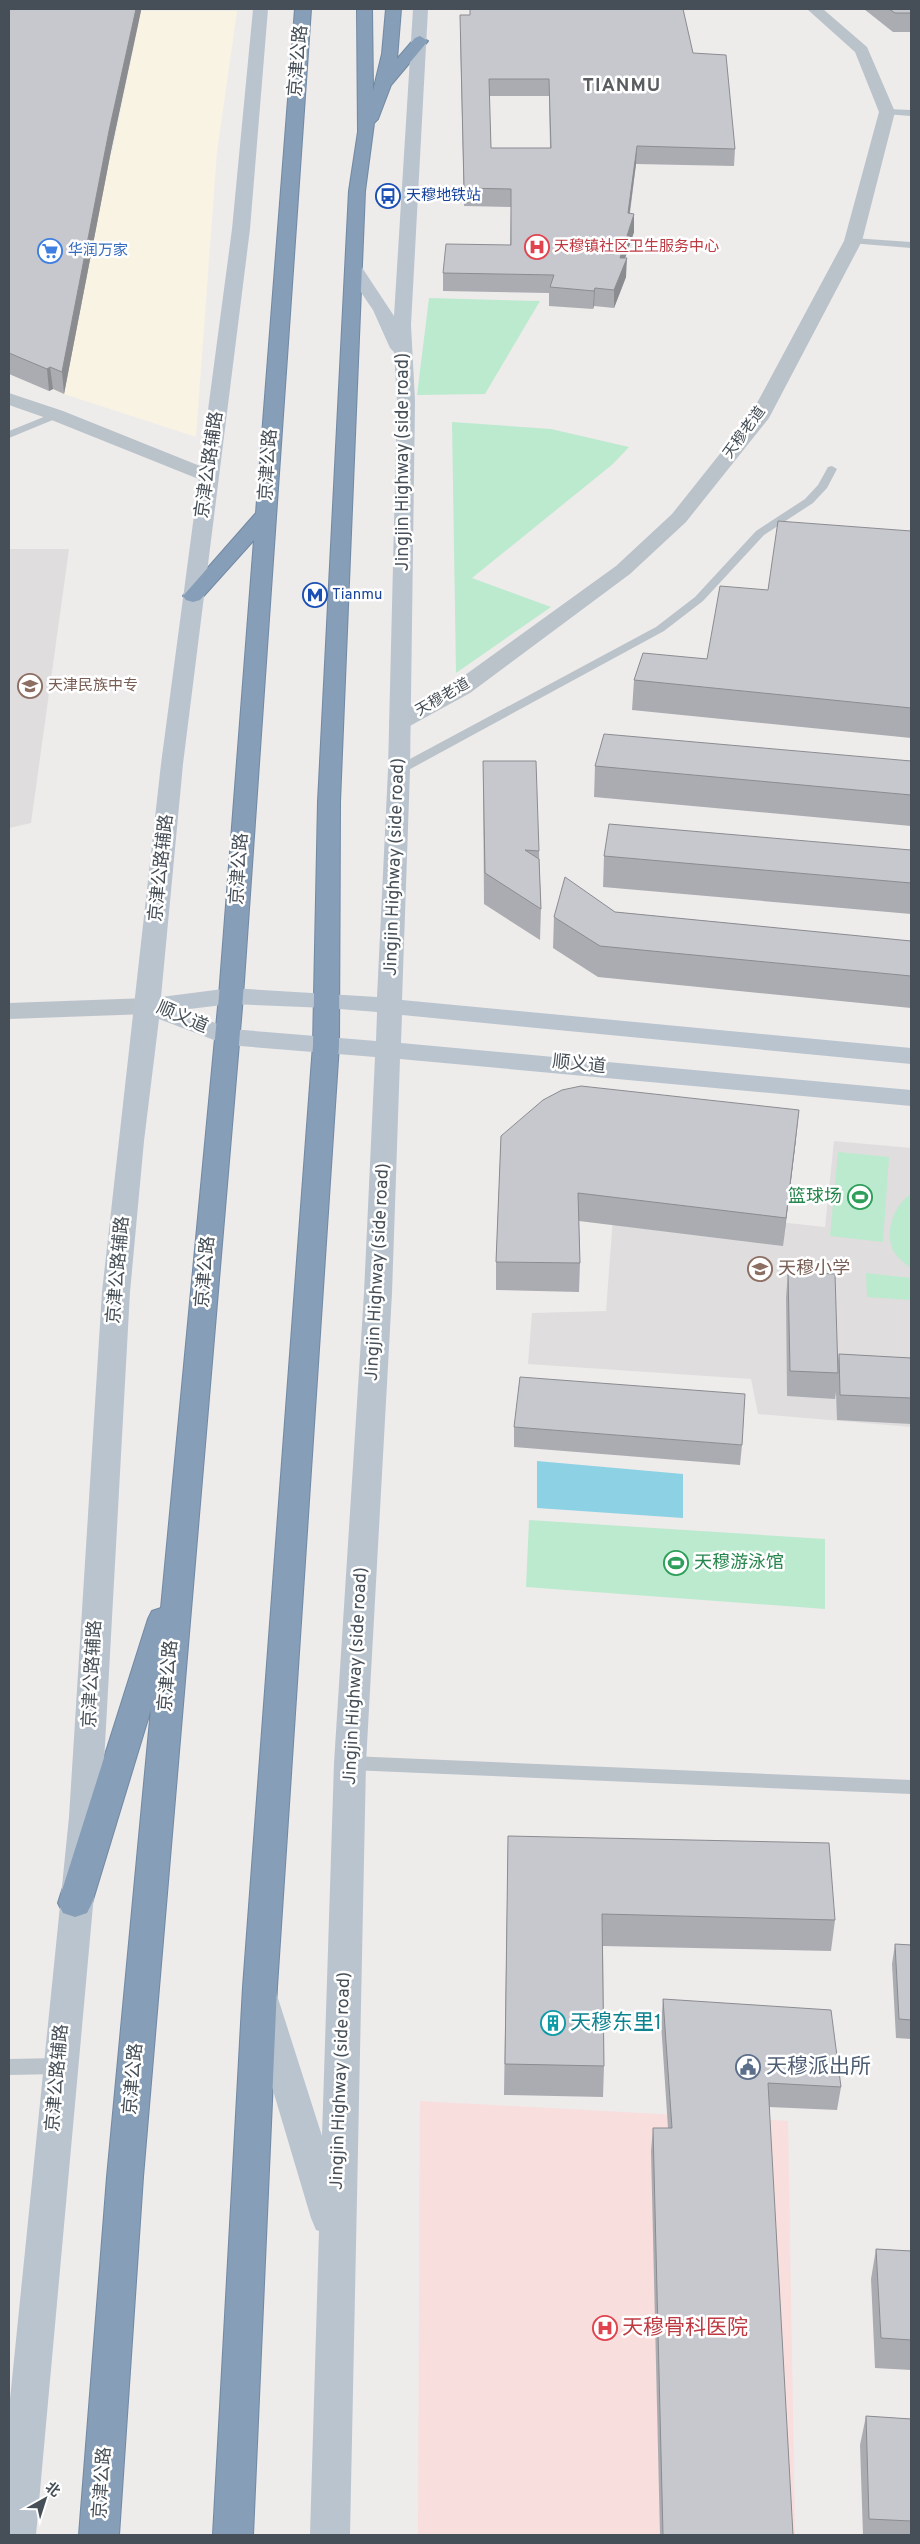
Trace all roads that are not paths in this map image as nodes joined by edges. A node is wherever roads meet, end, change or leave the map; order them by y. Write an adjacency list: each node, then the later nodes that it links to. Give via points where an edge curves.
1 (260, 9): 20 (street, 京津公路辅路, via 241,229)
2 (303, 9): 21 (highway, 京津公路)
3 (364, 9): 11 (highway)
4 (394, 9): 8 (highway)
5 (421, 9): 7 (street, Jingjin Highway (side road))
6 (814, 9): 9 (street, via 862,50)
7 (420, 41): 8 (highway); 15 (street, Jingjin Highway (side road), via 402,318)
8 (384, 84): 11 (highway)
9 (887, 112): 10 (lane); 12 (street, 天穆老道)
10 (911, 113)
11 (366, 132): 14 (highway, via 357,191)
12 (853, 241): 13 (lane); 23 (street, 天穆老道, via 759,418 679,518 623,570 540,632 462,688)
13 (911, 244)
14 (355, 270): 15 (street, via 382,310); 26 (highway, via 329,802)
15 (405, 368): 23 (street, Jingjin Highway (side road))
16 (9, 399): 17 (street)
17 (56, 415): 18 (lane); 20 (street)
18 (9, 435)
19 (832, 469): 24 (lane, via 809,501 760,533 699,598 660,630)
20 (208, 476): 22 (street, 京津公路辅路)
21 (265, 515): 22 (highway); 25 (highway, 京津公路)
22 (194, 596): 28 (street, 京津公路辅路, via 172,764)
23 (400, 722): 24 (street, Jingjin Highway (side road))
24 (399, 770): 27 (street, Jingjin Highway (side road))
25 (231, 996): 26 (street, 顺义道); 28 (street, 顺义道); 30 (highway, 京津公路)
26 (327, 1000): 27 (street, 顺义道); 31 (highway)
27 (389, 1005): 32 (street, Jingjin Highway (side road)); 33 (street, 顺义道)
28 (148, 1006): 29 (street); 30 (street, 顺义道); 38 (street, 京津公路辅路, via 116,1292 85,1817)
29 (9, 1011)
30 (227, 1037): 31 (street, 顺义道); 35 (highway, 京津公路)
31 (326, 1045): 32 (street, 顺义道); 39 (highway)
32 (386, 1050): 34 (street, 顺义道); 36 (street, Jingjin Highway (side road), via 378,1302)
33 (911, 1056)
34 (911, 1098)
35 (179, 1567): 38 (highway); 44 (highway, 京津公路, via 125,2178)
36 (350, 1763): 37 (lane); 42 (street, Jingjin Highway (side road))
37 (911, 1787)
38 (75, 1903): 40 (street, 京津公路辅路)
39 (260, 1987): 42 (street); 45 (highway)
40 (60, 2066): 41 (lane); 43 (street, 京津公路辅路)
41 (9, 2067)
42 (336, 2241): 46 (street, Jingjin Highway (side road))
43 (16, 2535)
44 (99, 2535)
45 (233, 2535)
46 (330, 2535)

